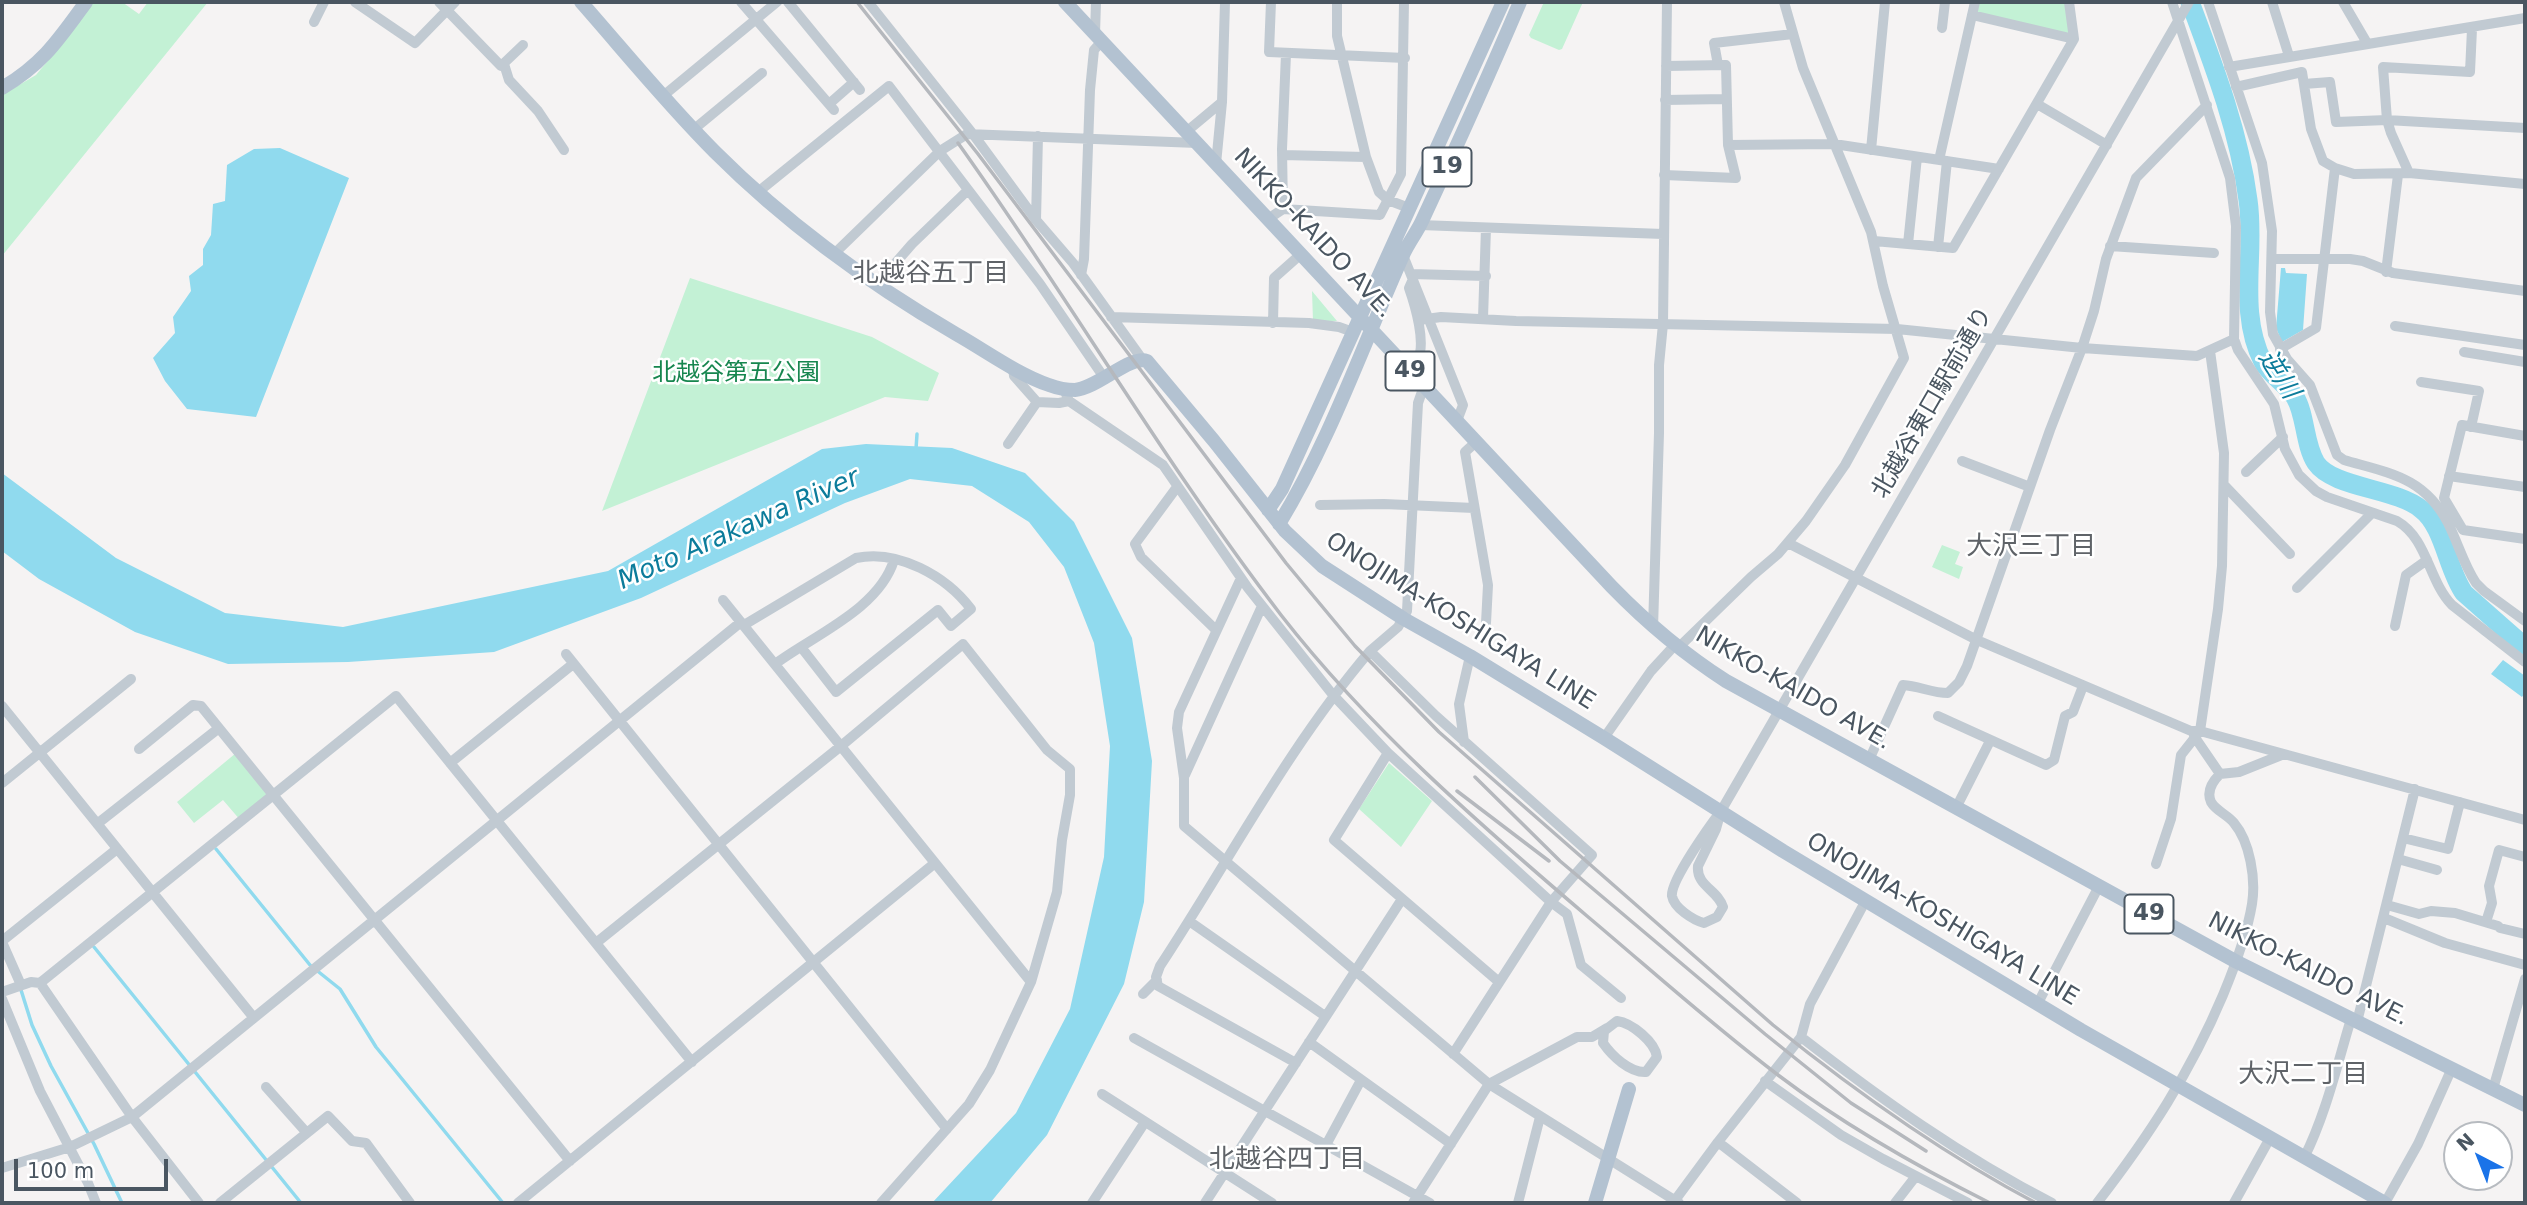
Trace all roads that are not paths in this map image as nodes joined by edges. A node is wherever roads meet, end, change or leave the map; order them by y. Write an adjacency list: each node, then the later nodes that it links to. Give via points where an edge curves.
1 (86, 2): 53 (main road, via 41,61)
2 (324, 2): 34 (street)
3 (355, 2): 29 (street, via 415,43)
4 (455, 2): 29 (street)
5 (581, 2): 54 (main road)
6 (741, 2): 32 (street)
7 (777, 2): 32 (street)
8 (788, 2): 32 (street, via 857,86 831,107)
9 (868, 2): 64 (street)
10 (1065, 2): 38 (main road, NIKKO-KAIDO AVE. / 49)
11 (1096, 2): 38 (street)
12 (1225, 2): 57 (street)
13 (1271, 2): 42 (street, via 1269,52)
14 (1337, 2): 44 (street)
15 (1404, 2): 45 (street)
16 (1503, 2): 87 (main road, 19)
17 (1520, 2): 91 (main road, 19)
18 (1667, 2): 48 (street)
19 (1784, 2): 37 (street)
20 (1885, 2): 72 (street)
21 (1945, 2): 35 (street)
22 (1975, 2): 30 (street)
23 (2069, 2): 39 (street)
24 (2172, 2): 31 (street)
25 (2189, 2): 31 (street, 北越谷東口駅前通り)
26 (2208, 2): 49 (street)
27 (2272, 2): 43 (street)
28 (2343, 2): 40 (street)
29 (442, 6): 46 (street, via 488,54)
30 (1972, 15): 39 (street); 77 (street)
31 (2180, 17): 59 (street); 70 (street, 北越谷東口駅前通り)
32 (756, 19): 54 (street)
33 (2525, 19): 36 (street)
34 (314, 22)
35 (1942, 27)
36 (2472, 29): 40 (street); 60 (street, via 2470,72 2383,67)
37 (1793, 34): 47 (street, via 1714,43); 68 (street)
38 (1098, 37): 63 (main road, NIKKO-KAIDO AVE. / 49); 66 (street)
39 (2074, 39): 58 (street)
40 (2367, 43): 43 (street)
41 (523, 45): 46 (street)
42 (1286, 54): 44 (street); 74 (street)
43 (2289, 56): 49 (street)
44 (1342, 57): 45 (street); 75 (street)
45 (1405, 58): 86 (street, via 1401,174)
46 (504, 64): 71 (street, via 509,80 538,111)
47 (1718, 65): 48 (street); 55 (street, via 1726,65)
48 (1665, 66): 56 (street)
49 (2230, 67): 52 (street)
50 (762, 73): 62 (street)
51 (2304, 84): 52 (street, via 2302,72); 60 (street, via 2330,82 2336,122); 79 (street, via 2311,129 2323,160)
52 (2236, 87): 102 (street, via 2262,163 2270,206)
53 (2, 88)
54 (663, 96): 62 (main road)
55 (1727, 99): 56 (street); 69 (street)
56 (1665, 100): 82 (street)
57 (1222, 102): 63 (street); 78 (street)
58 (2037, 104): 70 (street); 80 (street)
59 (2207, 105): 96 (street, via 2136,178); 121 (street, via 2230,178 2236,226)
60 (2387, 120): 61 (street); 81 (street)
61 (2525, 128)
62 (694, 130): 85 (main road)
63 (1186, 132): 67 (main road, NIKKO-KAIDO AVE. / 49)
64 (973, 134): 65 (street); 73 (street); 90 (street)
65 (1038, 136): 66 (street); 90 (street)
66 (1088, 139): 67 (street); 105 (street)
67 (1197, 143): 78 (main road, NIKKO-KAIDO AVE. / 49)
68 (1834, 144): 69 (street); 72 (street); 94 (street)
69 (1728, 145): 82 (street, via 1736,178)
70 (2107, 145): 120 (street, 北越谷東口駅前通り)
71 (564, 150)
72 (1871, 150): 76 (street)
73 (940, 151): 84 (street); 85 (street, via 889,86); 98 (street)
74 (1282, 155): 75 (street); 88 (street)
75 (1366, 157): 86 (street)
76 (1917, 157): 77 (street); 95 (street)
77 (1943, 160): 80 (street); 97 (street)
78 (1216, 164): 89 (main road, NIKKO-KAIDO AVE. / 49)
79 (2335, 168): 81 (street, via 2354,174); 103 (street)
80 (1999, 169): 97 (street, via 1953,248)
81 (2404, 174): 83 (street); 104 (street)
82 (1664, 175): 93 (street)
83 (2525, 184)
84 (967, 191): 108 (street); 131 (street)
85 (758, 192): 98 (main road)
86 (1388, 201): 87 (street); 88 (street, via 1380,215)
87 (1409, 208): 111 (main road, 19)
88 (1283, 209): 89 (street)
89 (1268, 219): 100 (main road, NIKKO-KAIDO AVE. / 49)
90 (1036, 220): 105 (street)
91 (1420, 225): 92 (street); 101 (main road, 19)
92 (1486, 228): 93 (street); 107 (street)
93 (1663, 234): 115 (street)
94 (1874, 242): 95 (street); 118 (street)
95 (1908, 244): 97 (street)
96 (2110, 246): 99 (street); 123 (street)
97 (1938, 247)
98 (835, 253): 108 (main road)
99 (2214, 253)
100 (1301, 254): 111 (main road, NIKKO-KAIDO AVE. / 49); 114 (street, via 1274,278)
101 (1403, 255): 106 (street); 117 (main road, 19)
102 (2272, 259): 103 (street); 124 (street, via 2271,323)
103 (2323, 261): 104 (street, via 2363,261); 124 (street, via 2316,328)
104 (2386, 272): 109 (street)
105 (1081, 275): 110 (street)
106 (1412, 276): 107 (street); 113 (street)
107 (1486, 276): 112 (street)
108 (878, 283): 129 (main road)
109 (2525, 291)
110 (1111, 317): 114 (street); 127 (street)
111 (1359, 317): 117 (main road, NIKKO-KAIDO AVE. / 49); 119 (main road, 19)
112 (1483, 318): 113 (street); 115 (street)
113 (1424, 319): 130 (street, via 1417,361); 136 (street, via 1463,405)
114 (1273, 323): 119 (street, via 1308,323)
115 (1663, 324): 118 (street); 170 (street)
116 (2395, 326): 122 (street)
117 (1372, 330): 130 (main road, NIKKO-KAIDO AVE. / 49); 154 (main road, 19)
118 (1897, 330): 120 (street); 156 (street, via 1904,358 1845,465)
119 (1353, 332): 152 (main road, 19, via 1282,489)
120 (1994, 338): 123 (street); 160 (street, 北越谷東口駅前通り)
121 (2234, 339): 125 (street); 138 (street, via 2274,404)
122 (2525, 345)
123 (2082, 348): 125 (street, via 2197,356); 147 (street)
124 (2280, 349): 166 (street, via 2310,385 2337,455 2404,477 2423,491 2447,521 2476,583)
125 (2210, 351): 145 (street, via 2223,438)
126 (2464, 352): 128 (street)
127 (1142, 359): 131 (main road); 152 (main road, ONOJIMA-KOSHIGAYA LINE, via 1153,365)
128 (2525, 362)
129 (1013, 367): 134 (main road); 135 (street, via 1014,376)
130 (1408, 369): 133 (main road, NIKKO-KAIDO AVE. / 49)
131 (1105, 379): 134 (main road)
132 (2421, 382): 137 (street, via 2479,391)
133 (1424, 386): 136 (main road, NIKKO-KAIDO AVE. / 49); 150 (street, via 1418,403)
134 (1066, 395): 135 (street, via 1059,403); 146 (street, via 1163,465)
135 (1037, 402): 141 (street)
136 (1457, 421): 140 (main road, NIKKO-KAIDO AVE. / 49)
137 (2471, 426): 139 (street); 144 (street, via 2462,425)
138 (2283, 436): 143 (street); 153 (street, via 2292,465 2309,485 2327,497)
139 (2525, 436)
140 (1476, 442): 151 (street, via 1465,452); 170 (main road, NIKKO-KAIDO AVE. / 49)
141 (1008, 444)
142 (1962, 461): 147 (street)
143 (2246, 472)
144 (2449, 476): 148 (street); 155 (street, via 2444,498 2463,530)
145 (2224, 485): 157 (street); 187 (street, via 2218,609)
146 (1178, 487): 161 (street); 171 (street, via 1135,544 1140,557)
147 (2030, 487): 172 (street)
148 (2525, 487)
149 (1320, 505): 150 (street)
150 (1414, 507): 151 (street); 165 (street)
151 (1474, 509): 167 (street, via 1488,585)
152 (1268, 510): 154 (main road, ONOJIMA-KOSHIGAYA LINE)
153 (2372, 513): 159 (street, via 2407,526); 162 (street)
154 (1279, 524): 165 (main road, ONOJIMA-KOSHIGAYA LINE, via 1322,566)
155 (2525, 539)
156 (1788, 542): 160 (street); 174 (street)
157 (2290, 554)
158 (894, 560): 168 (street, via 856,558); 173 (street, via 883,585); 173 (street, via 925,569 971,609 951,626 938,610 836,692)
159 (2427, 560): 169 (street, via 2406,575); 177 (street, via 2436,584 2452,605)
160 (1856, 577): 172 (street); 183 (street, 北越谷東口駅前通り)
161 (1241, 578): 164 (street); 171 (street)
162 (2297, 588)
163 (723, 600): 168 (street)
164 (1262, 606): 181 (street); 199 (street)
165 (1404, 620): 175 (street); 176 (main road, ONOJIMA-KOSHIGAYA LINE)
166 (2525, 621)
167 (1486, 623)
168 (743, 624): 178 (street); 185 (street)
169 (2395, 626)
170 (1653, 628): 174 (main road, NIKKO-KAIDO AVE. / 49)
171 (1216, 630): 199 (street, via 1179,712)
172 (1976, 640): 180 (street); 196 (street, via 1959,682 1948,693 1903,685)
173 (801, 647): 178 (street)
174 (1676, 647): 183 (main road, NIKKO-KAIDO AVE. / 49); 188 (street, via 1651,671)
175 (1370, 651): 181 (street); 190 (street)
176 (1470, 656): 188 (main road, ONOJIMA-KOSHIGAYA LINE); 190 (street, via 1459,704)
177 (2525, 662)
178 (775, 664): 191 (street)
179 (131, 679): 193 (street)
180 (2083, 686): 187 (street); 189 (street, via 2073,712 2065,716 2054,761 2046,765)
181 (1333, 695): 194 (street); 214 (street)
182 (2, 706): 193 (street)
183 (1780, 710): 196 (main road, NIKKO-KAIDO AVE. / 49); 205 (street, 北越谷東口駅前通り)
184 (1938, 716): 189 (street)
185 (619, 721): 197 (street, via 570,659); 207 (street); 210 (street)
186 (219, 728): 192 (street, via 201,706 193,705); 202 (street); 208 (street)
187 (2197, 734): 195 (street); 198 (street); 216 (street, via 2181,755 2171,819)
188 (1604, 738): 205 (main road, ONOJIMA-KOSHIGAYA LINE)
189 (1990, 741): 204 (street)
190 (1464, 742): 222 (street, via 1592,855)
191 (841, 746): 210 (street); 215 (street); 237 (street, via 963,644 1047,750 1070,769 1057,892)
192 (139, 749)
193 (39, 752): 200 (street); 208 (street)
194 (1388, 753): 220 (street, via 1334,840); 222 (street)
195 (2284, 754): 198 (street, via 2239,772); 201 (street)
196 (1869, 760): 204 (main road, NIKKO-KAIDO AVE. / 49)
197 (450, 763): 202 (street, via 396,696); 207 (street)
198 (2220, 774): 231 (street, via 2212,782 2211,801 2240,831 2251,862 2253,902)
199 (1184, 778): 214 (street, via 1184,826)
200 (2, 783)
201 (2415, 789): 203 (street); 209 (street)
202 (274, 796): 219 (street); 225 (street)
203 (2460, 802): 206 (street); 209 (street, via 2448,849)
204 (1956, 808): 218 (main road, NIKKO-KAIDO AVE. / 49)
205 (1721, 811): 205 (street, via 1698,873 1723,906 1717,917 1704,923 1677,905 1672,893); 221 (main road, ONOJIMA-KOSHIGAYA LINE)
206 (2525, 820)
207 (497, 821): 225 (street); 230 (street)
208 (97, 824): 211 (street)
209 (2403, 838): 213 (street)
210 (719, 845): 230 (street); 232 (street)
211 (117, 849): 219 (street); 229 (street)
212 (2525, 858): 227 (street, via 2499,850)
213 (2398, 859): 217 (street); 223 (street)
214 (1226, 860): 226 (street); 234 (street)
215 (935, 863): 232 (street); 237 (street)
216 (2155, 864)
217 (2437, 870)
218 (2099, 886): 231 (main road, NIKKO-KAIDO AVE. / 49); 245 (street)
219 (153, 893): 239 (street); 247 (street)
220 (1402, 899): 234 (street); 238 (street)
221 (1866, 900): 245 (main road, ONOJIMA-KOSHIGAYA LINE); 251 (street, via 1810,1004)
222 (1551, 902): 238 (street); 243 (street, via 1567,914 1581,965)
223 (2387, 905): 224 (street); 227 (street, via 2419,914 2455,913)
224 (2384, 918): 233 (street, via 2445,943); 248 (street)
225 (375, 920): 247 (street); 283 (street)
226 (1189, 922): 236 (street); 246 (street)
227 (2486, 922): 228 (street)
228 (2525, 934)
229 (2, 941): 240 (street)
230 (596, 943): 256 (street)
231 (2236, 962): 248 (main road, NIKKO-KAIDO AVE. / 49); 265 (street)
232 (814, 964): 256 (street); 274 (street)
233 (2525, 965)
234 (1354, 971): 246 (street); 255 (street)
235 (2525, 979): 267 (street)
236 (1155, 980): 242 (street); 257 (street, via 1158,986)
237 (1031, 982): 274 (street, via 990,1070)
238 (1499, 982): 255 (street)
239 (40, 983): 240 (street); 271 (street)
240 (21, 985): 241 (street)
241 (2, 992)
242 (1143, 994)
243 (1621, 998)
244 (2, 999): 280 (street, via 40,1091)
245 (2038, 1003): 265 (main road, ONOJIMA-KOSHIGAYA LINE)
246 (1325, 1016): 253 (street)
247 (254, 1018): 271 (street)
248 (2353, 1020): 259 (main road, NIKKO-KAIDO AVE. / 49); 282 (street)
249 (1607, 1028): 250 (street); 254 (street, via 1602,1037); 260 (street, via 1623,1022 1654,1046 1656,1063)
250 (1592, 1037): 254 (street); 263 (street, via 1577,1037)
251 (1801, 1037): 262 (street); 304 (street, via 1928,1130)
252 (1134, 1038): 270 (street)
253 (1309, 1042): 257 (street); 261 (street)
254 (1606, 1047): 258 (street)
255 (1453, 1054): 263 (street)
256 (692, 1062): 283 (street)
257 (1296, 1063): 270 (street)
258 (1626, 1065): 260 (street); 266 (street)
259 (2452, 1068): 267 (main road, NIKKO-KAIDO AVE. / 49); 307 (street)
260 (1646, 1072): 266 (street)
261 (1362, 1080): 278 (street); 279 (street)
262 (1765, 1081): 277 (street); 286 (street, via 1841,1135)
263 (1489, 1084): 272 (street); 278 (street)
264 (266, 1087): 275 (street)
265 (2179, 1087): 276 (main road, ONOJIMA-KOSHIGAYA LINE); 305 (street)
266 (1629, 1089): 281 (main road)
267 (2493, 1089): 269 (main road, NIKKO-KAIDO AVE. / 49)
268 (1102, 1094): 273 (street)
269 (2525, 1105)
270 (1264, 1111): 279 (street); 285 (street)
271 (132, 1117): 280 (street); 290 (street)
272 (1540, 1117): 281 (street); 299 (street)
273 (1145, 1122): 285 (street); 295 (street)
274 (947, 1129): 294 (street)
275 (306, 1132): 291 (street); 292 (street, via 328,1116 352,1142 366,1143)
276 (2270, 1138): 282 (main road, ONOJIMA-KOSHIGAYA LINE); 306 (street)
277 (1718, 1142): 288 (street); 301 (street)
278 (1451, 1144): 287 (street)
279 (1326, 1145): 287 (street)
280 (70, 1147): 284 (street); 289 (street)
281 (1609, 1158): 288 (street); 300 (main road)
282 (2304, 1158): 307 (main road, ONOJIMA-KOSHIGAYA LINE)
283 (570, 1161): 293 (street)
284 (2, 1168)
285 (1225, 1173): 296 (street); 297 (street)
286 (1916, 1176): 302 (street); 303 (street)
287 (1415, 1200): 298 (street)
288 (1675, 1202)
289 (96, 1203)
290 (199, 1203)
291 (220, 1203)
292 (410, 1203)
293 (518, 1203)
294 (881, 1203)
295 (1092, 1203)
296 (1205, 1203)
297 (1272, 1203)
298 (1430, 1203)
299 (1518, 1203)
300 (1595, 1203)
301 (1797, 1203)
302 (1895, 1203)
303 (1968, 1203)
304 (2052, 1203)
305 (2097, 1203)
306 (2234, 1203)
307 (2385, 1203)

